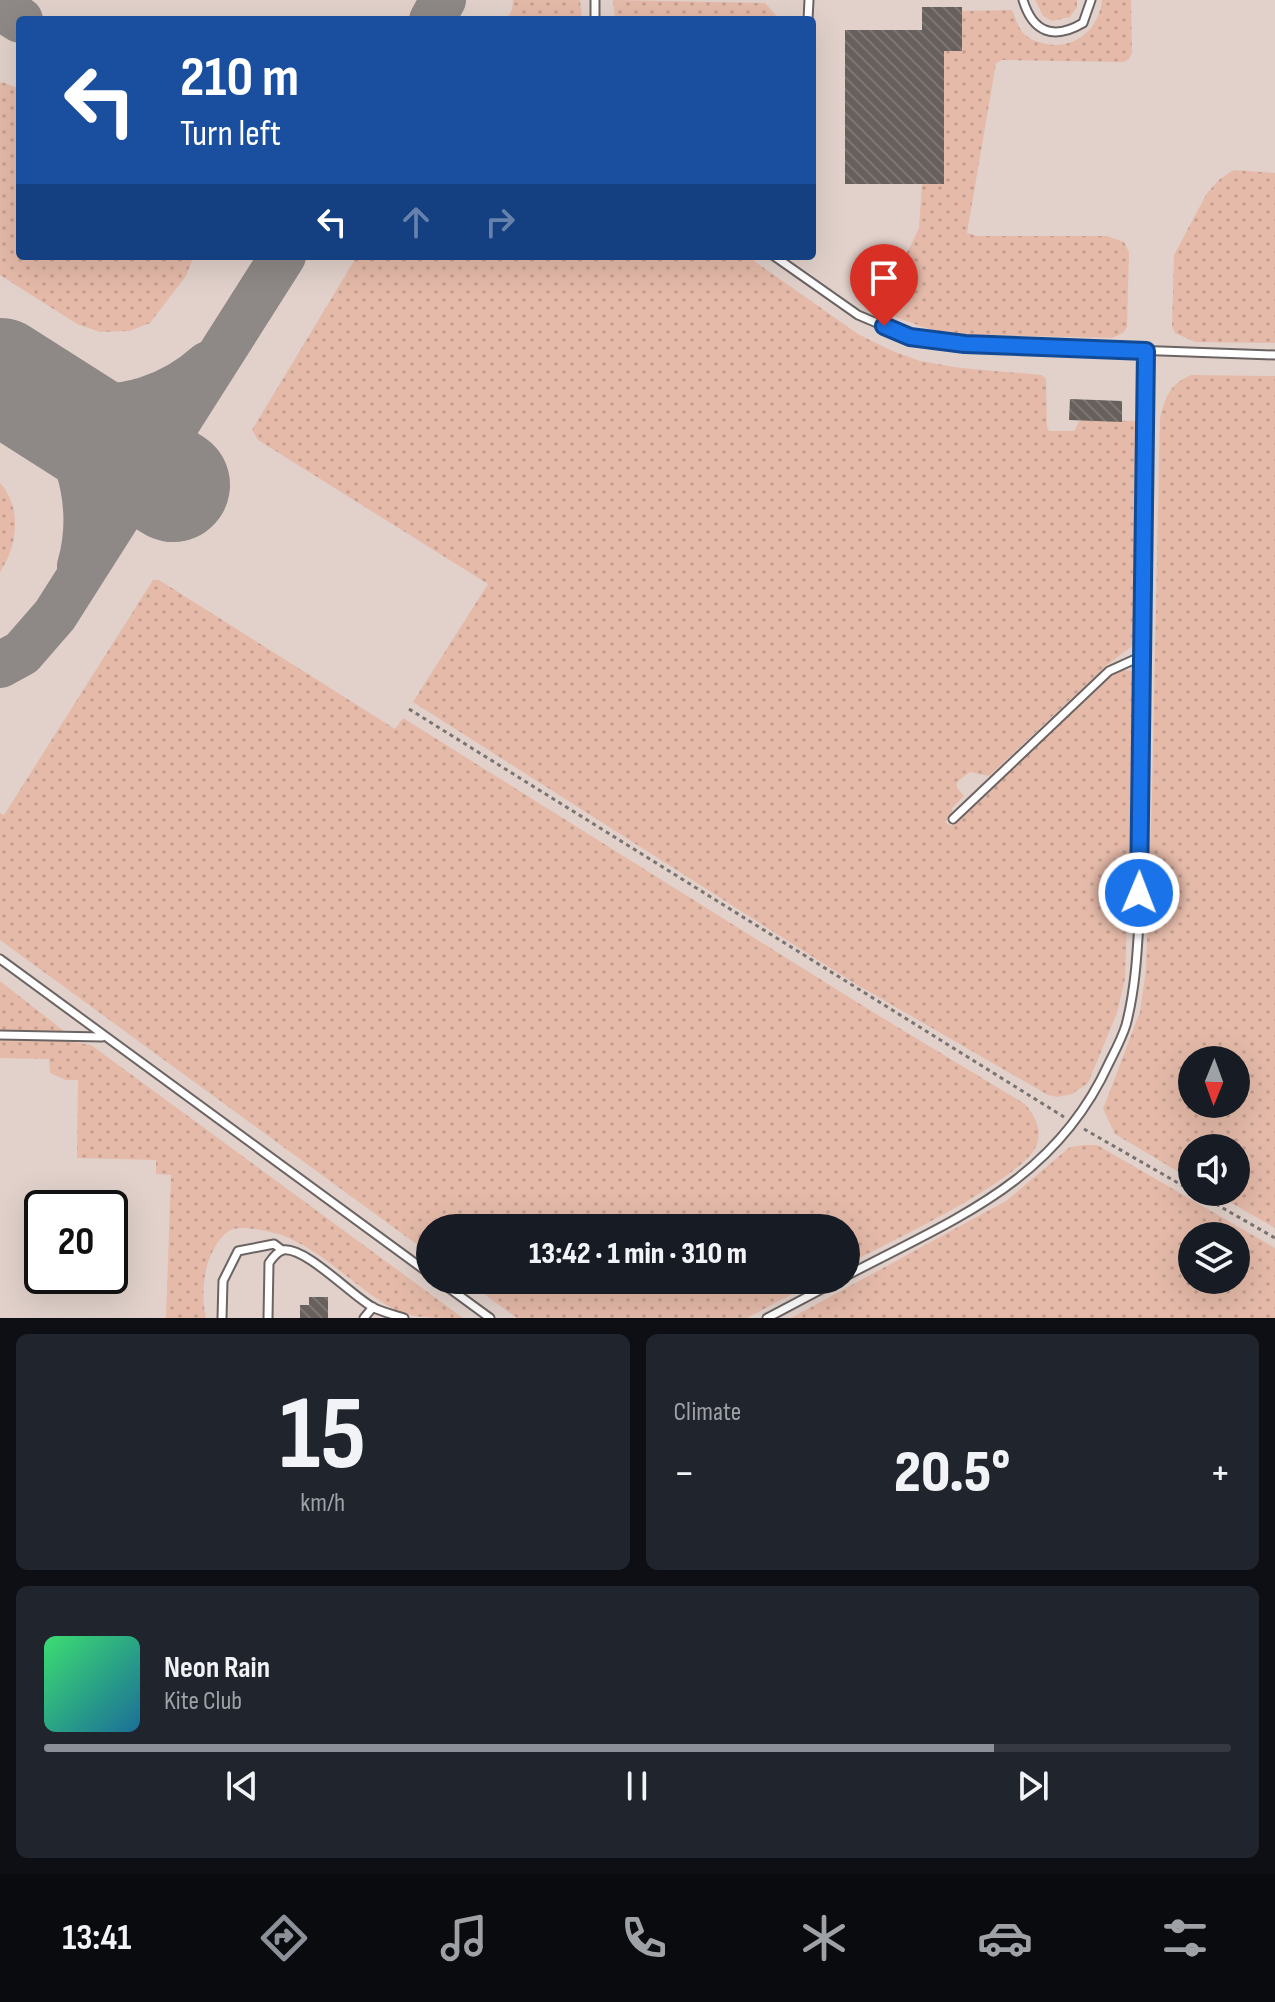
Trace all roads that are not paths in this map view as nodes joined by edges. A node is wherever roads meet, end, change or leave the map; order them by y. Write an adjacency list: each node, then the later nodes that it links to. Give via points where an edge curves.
1 (1023, 0): 2 (lane, via 1030,20 1045,31 1067,32 1083,23)
2 (1091, 0)
3 (781, 260): 4 (lane, via 858,315 910,337)
4 (1146, 351): 5 (lane); 6 (lane)
5 (1275, 355)
6 (1142, 656): 7 (lane, via 1109,671); 13 (lane, via 1135,978 1126,1026 1098,1087 1075,1123 1033,1169 979,1206)
7 (953, 819)
8 (0, 959): 10 (lane)
9 (0, 1035): 10 (lane)
10 (104, 1037): 12 (lane)
11 (282, 1250): 16 (lane, via 306,1259); 17 (lane, via 274,1244 238,1251 223,1281); 18 (lane, via 269,1263)
12 (416, 1264)
13 (860, 1269)
14 (457, 1294): 20 (lane)
15 (812, 1294): 21 (lane)
16 (370, 1314): 19 (lane)
17 (222, 1318)
18 (268, 1318)
19 (404, 1318)
20 (490, 1318)
21 (767, 1318)

